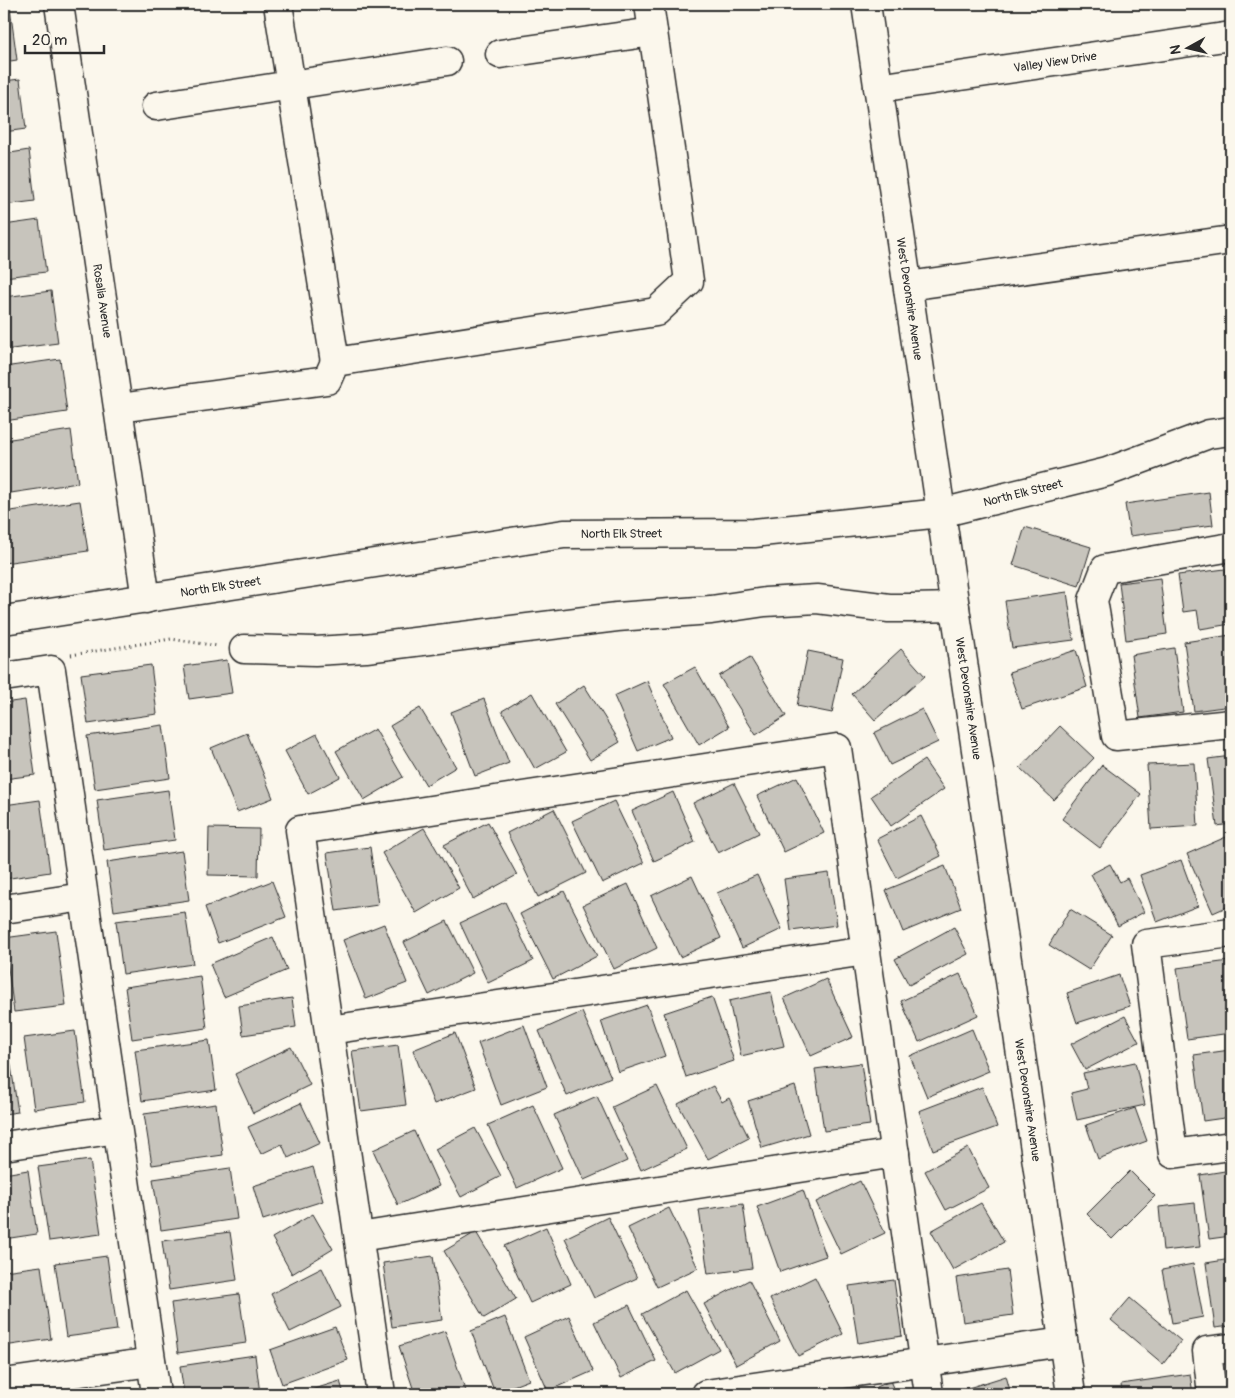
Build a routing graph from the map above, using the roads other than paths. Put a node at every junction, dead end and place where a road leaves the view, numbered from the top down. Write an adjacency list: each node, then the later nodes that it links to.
1 (59, 4): 15 (street, Rosalia Avenue)
2 (278, 4): 9 (street)
3 (648, 4): 5 (street)
4 (866, 4): 10 (street, West Devonshire Avenue)
5 (653, 32): 7 (street); 14 (street)
6 (1231, 36): 10 (street, Valley View Drive)
7 (500, 54)
8 (447, 61): 9 (street)
9 (291, 85): 11 (street); 14 (street)
10 (878, 88): 13 (street, West Devonshire Avenue)
11 (156, 106)
12 (1231, 240): 13 (street)
13 (908, 286): 17 (street, West Devonshire Avenue)
14 (335, 362): 15 (street)
15 (119, 408): 19 (street, Rosalia Avenue)
16 (1231, 431): 17 (street, North Elk Street)
17 (941, 513): 19 (street, North Elk Street); 20 (street, West Devonshire Avenue)
18 (1231, 547): 24 (street)
19 (146, 599): 21 (street, North Elk Street)
20 (955, 606): 22 (street); 35 (street, West Devonshire Avenue)
21 (4, 620)
22 (244, 649)
23 (4, 677): 25 (street)
24 (1231, 724)
25 (83, 897): 26 (street); 30 (street)
26 (4, 909)
27 (1231, 933): 32 (street)
28 (866, 951): 29 (street); 29 (street); 33 (street)
29 (329, 1030): 34 (street)
30 (117, 1129): 31 (street); 37 (street)
31 (4, 1146)
32 (1231, 1146)
33 (895, 1153): 34 (street); 38 (street)
34 (359, 1237): 41 (street)
35 (1063, 1342): 38 (street); 44 (street, West Devonshire Avenue)
36 (1231, 1348): 45 (street)
37 (151, 1362): 39 (street); 40 (street)
38 (925, 1362): 42 (street); 43 (street)
39 (4, 1383)
40 (156, 1394)
41 (381, 1394)
42 (706, 1394)
43 (929, 1394)
44 (1071, 1394)
45 (1212, 1394)

